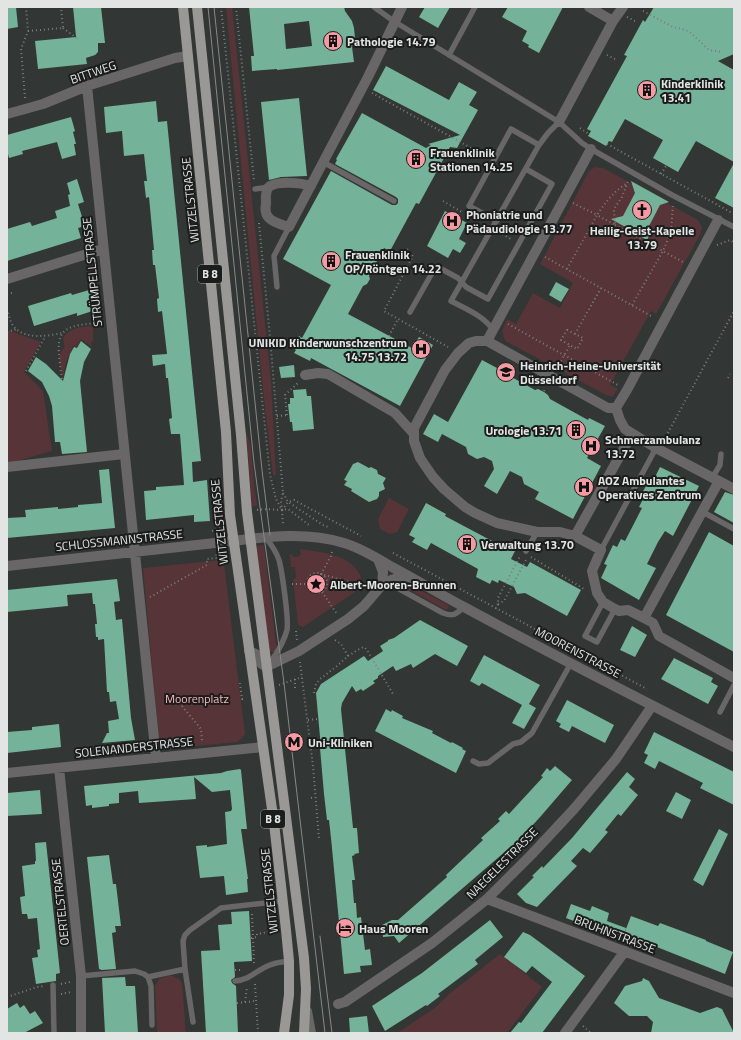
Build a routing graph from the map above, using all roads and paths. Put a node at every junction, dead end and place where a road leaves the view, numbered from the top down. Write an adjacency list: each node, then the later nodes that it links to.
1 (26, 7): 16 (path)
2 (60, 7): 15 (path)
3 (183, 7): 20 (main road, WITZELSTRASSE / B 8)
4 (197, 7): 104 (main road, B 8)
5 (221, 7): 102 (path)
6 (236, 7): 40 (path)
7 (374, 7): 14 (lane)
8 (402, 7): 14 (street)
9 (475, 7): 19 (lane)
10 (589, 7): 13 (street)
11 (622, 7): 13 (street)
12 (643, 12): 18 (path)
13 (613, 21): 25 (street)
14 (395, 22): 19 (lane); 22 (street)
15 (63, 28): 16 (path); 17 (path)
16 (28, 31): 23 (path)
17 (78, 39)
18 (722, 52)
19 (449, 54): 25 (lane)
20 (188, 56): 21 (street, BITTWEG); 116 (main road, WITZELSTRASSE / B 8)
21 (86, 86): 23 (street, BITTWEG); 54 (street, STRÜMPELLSTRASSE)
22 (362, 88): 30 (path); 32 (street)
23 (26, 109): 24 (street, BITTWEG)
24 (7, 114)
25 (559, 122): 29 (lane); 31 (lane)
26 (577, 126): 27 (path)
27 (589, 134)
28 (607, 144): 36 (path)
29 (539, 145): 34 (lane); 48 (lane)
30 (471, 148)
31 (592, 149): 35 (lane); 56 (street)
32 (323, 162): 38 (street); 42 (lane)
33 (666, 166): 36 (path)
34 (526, 169): 48 (lane); 60 (lane)
35 (633, 173): 37 (path); 41 (lane)
36 (661, 174): 44 (path)
37 (627, 183): 45 (path); 49 (path)
38 (311, 186): 39 (street); 50 (street)
39 (269, 187): 40 (lane); 50 (street)
40 (255, 189)
41 (672, 195): 47 (lane); 55 (path)
42 (394, 201)
43 (576, 204): 45 (path)
44 (734, 214)
45 (597, 215): 49 (path); 58 (path)
46 (258, 220): 91 (path)
47 (718, 220): 51 (lane); 72 (street)
48 (497, 221): 60 (lane)
49 (615, 225): 55 (path)
50 (289, 227): 61 (lane)
51 (734, 227)
52 (734, 239): 53 (path)
53 (734, 243)
54 (103, 248): 59 (street); 71 (street, STRÜMPELLSTRASSE)
55 (663, 251): 57 (path); 65 (path)
56 (536, 252): 58 (path); 70 (street)
57 (681, 260)
58 (567, 269): 62 (path)
59 (7, 279)
60 (462, 282): 68 (lane); 74 (lane)
61 (277, 287)
62 (600, 288): 65 (path); 77 (path)
63 (12, 293): 64 (path)
64 (7, 294)
65 (632, 305): 72 (path)
66 (7, 310): 73 (path)
67 (734, 311): 94 (path)
68 (410, 312)
69 (398, 319): 79 (path)
70 (499, 319): 74 (street); 82 (path)
71 (110, 323): 76 (path); 95 (street, STRÜMPELLSTRASSE)
72 (663, 323): 89 (street)
73 (18, 329): 75 (path); 78 (path)
74 (493, 330): 80 (street)
75 (7, 332)
76 (62, 333): 78 (path); 88 (path)
77 (575, 334): 81 (path); 81 (path)
78 (45, 336): 83 (path)
79 (389, 336)
80 (487, 341): 86 (street); 92 (street)
81 (570, 345): 82 (path)
82 (564, 355): 86 (path); 89 (path)
83 (26, 371)
84 (730, 374): 87 (path)
85 (305, 375): 91 (path); 92 (street)
86 (552, 377): 90 (street)
87 (728, 378)
88 (62, 379)
89 (627, 390): 90 (street)
90 (616, 408): 93 (street)
91 (277, 416): 100 (path)
92 (414, 434): 108 (street)
93 (632, 434): 94 (street); 111 (street)
94 (658, 449): 98 (street); 119 (lane)
95 (124, 454): 97 (street); 120 (street, STRÜMPELLSTRASSE)
96 (721, 454): 98 (lane)
97 (7, 466)
98 (715, 480): 99 (street); 103 (street)
99 (734, 489)
100 (283, 493): 101 (path); 102 (path)
101 (288, 502): 102 (path); 105 (path); 110 (path)
102 (282, 510): 104 (path); 109 (path); 114 (path)
103 (702, 511): 106 (lane); 138 (street)
104 (247, 512): 113 (main road, B 8)
105 (330, 528)
106 (734, 529)
107 (346, 532): 110 (path)
108 (536, 532): 111 (street); 122 (lane)
109 (284, 536): 112 (street, MOORENSTRASSE); 114 (street, MOORENSTRASSE)
110 (361, 536): 115 (path)
111 (576, 536): 119 (street)
112 (265, 537): 113 (street, MOORENSTRASSE); 146 (lane)
113 (250, 538): 116 (street, MOORENSTRASSE); 146 (main road, B 8)
114 (321, 538): 117 (street, MOORENSTRASSE)
115 (366, 539)
116 (233, 541): 118 (street, SCHLOSSMANNSTRASSE); 143 (main road, WITZELSTRASSE / B 8)
117 (335, 541): 123 (street, MOORENSTRASSE); 125 (path)
118 (214, 543): 120 (street, SCHLOSSMANNSTRASSE); 132 (path)
119 (601, 550): 131 (street)
120 (135, 552): 124 (street, SCHLOSSMANNSTRASSE); 132 (street)
121 (391, 552): 136 (path)
122 (526, 553): 131 (path); 134 (path); 134 (path)
123 (378, 559): 126 (street, MOORENSTRASSE); 128 (street)
124 (7, 566)
125 (321, 574): 127 (path); 128 (path); 130 (path)
126 (410, 577): 128 (street); 135 (street, MOORENSTRASSE)
127 (307, 584): 129 (path); 130 (path)
128 (380, 588): 135 (lane); 139 (street)
129 (292, 591)
130 (322, 592): 139 (path)
131 (597, 593): 133 (street)
132 (140, 598): 164 (street)
133 (603, 602): 137 (street); 137 (lane)
134 (498, 604): 136 (path)
135 (464, 607): 145 (street, MOORENSTRASSE)
136 (496, 608): 152 (path)
137 (615, 609): 138 (street)
138 (644, 618): 147 (street)
139 (342, 623): 141 (street)
140 (296, 626): 142 (path)
141 (328, 632): 142 (street); 144 (path)
142 (299, 650): 146 (street); 160 (path)
143 (249, 651): 146 (street); 161 (main road, WITZELSTRASSE / B 8)
144 (348, 656): 153 (path); 154 (path)
145 (571, 663): 157 (street, MOORENSTRASSE); 165 (lane)
146 (268, 666): 189 (main road, B 8)
147 (734, 678)
148 (294, 679): 151 (path)
149 (240, 683): 155 (path)
150 (734, 685): 158 (lane)
151 (295, 690)
152 (650, 690)
153 (314, 693)
154 (393, 694)
155 (242, 699)
156 (182, 706): 163 (path)
157 (652, 706): 162 (street, MOORENSTRASSE); 171 (street, NAEGELESTRASSE)
158 (720, 712)
159 (318, 719): 160 (path)
160 (308, 720): 168 (path)
161 (263, 747): 163 (street, SOLENANDERSTRASSE); 172 (main road, WITZELSTRASSE / B 8)
162 (734, 747)
163 (203, 753): 164 (street, SOLENANDERSTRASSE)
164 (156, 758): 166 (street, SOLENANDERSTRASSE)
165 (473, 761)
166 (59, 768): 167 (street, SOLENANDERSTRASSE); 178 (street, OERTELSTRASSE)
167 (7, 773)
168 (315, 797): 169 (path); 170 (path)
169 (311, 798)
170 (319, 839)
171 (487, 899): 175 (street, BRUHNSTRASSE); 190 (street, NAEGELESTRASSE)
172 (283, 901): 173 (main road, WITZELSTRASSE / B 8); 177 (lane)
173 (286, 930): 174 (path); 176 (main road, WITZELSTRASSE / B 8)
174 (251, 938)
175 (625, 951): 184 (street, BRUHNSTRASSE); 198 (street)
176 (289, 961): 180 (lane); 195 (main road, WITZELSTRASSE / B 8)
177 (185, 969): 179 (lane); 191 (lane)
178 (81, 976): 179 (lane); 183 (street, OERTELSTRASSE)
179 (148, 977): 192 (lane)
180 (248, 978): 181 (lane); 187 (path)
181 (235, 981)
182 (53, 985): 185 (lane)
183 (82, 990): 185 (path); 194 (street, OERTELSTRASSE)
184 (734, 993)
185 (54, 996): 193 (lane)
186 (256, 1001): 187 (path)
187 (245, 1002): 188 (path)
188 (237, 1003)
189 (306, 1004): 196 (main road, B 8); 197 (street)
190 (338, 1004)
191 (193, 1022)
192 (152, 1025)
193 (54, 1033)
194 (81, 1033)
195 (284, 1033)
196 (304, 1033)
197 (311, 1033)
198 (565, 1033)

